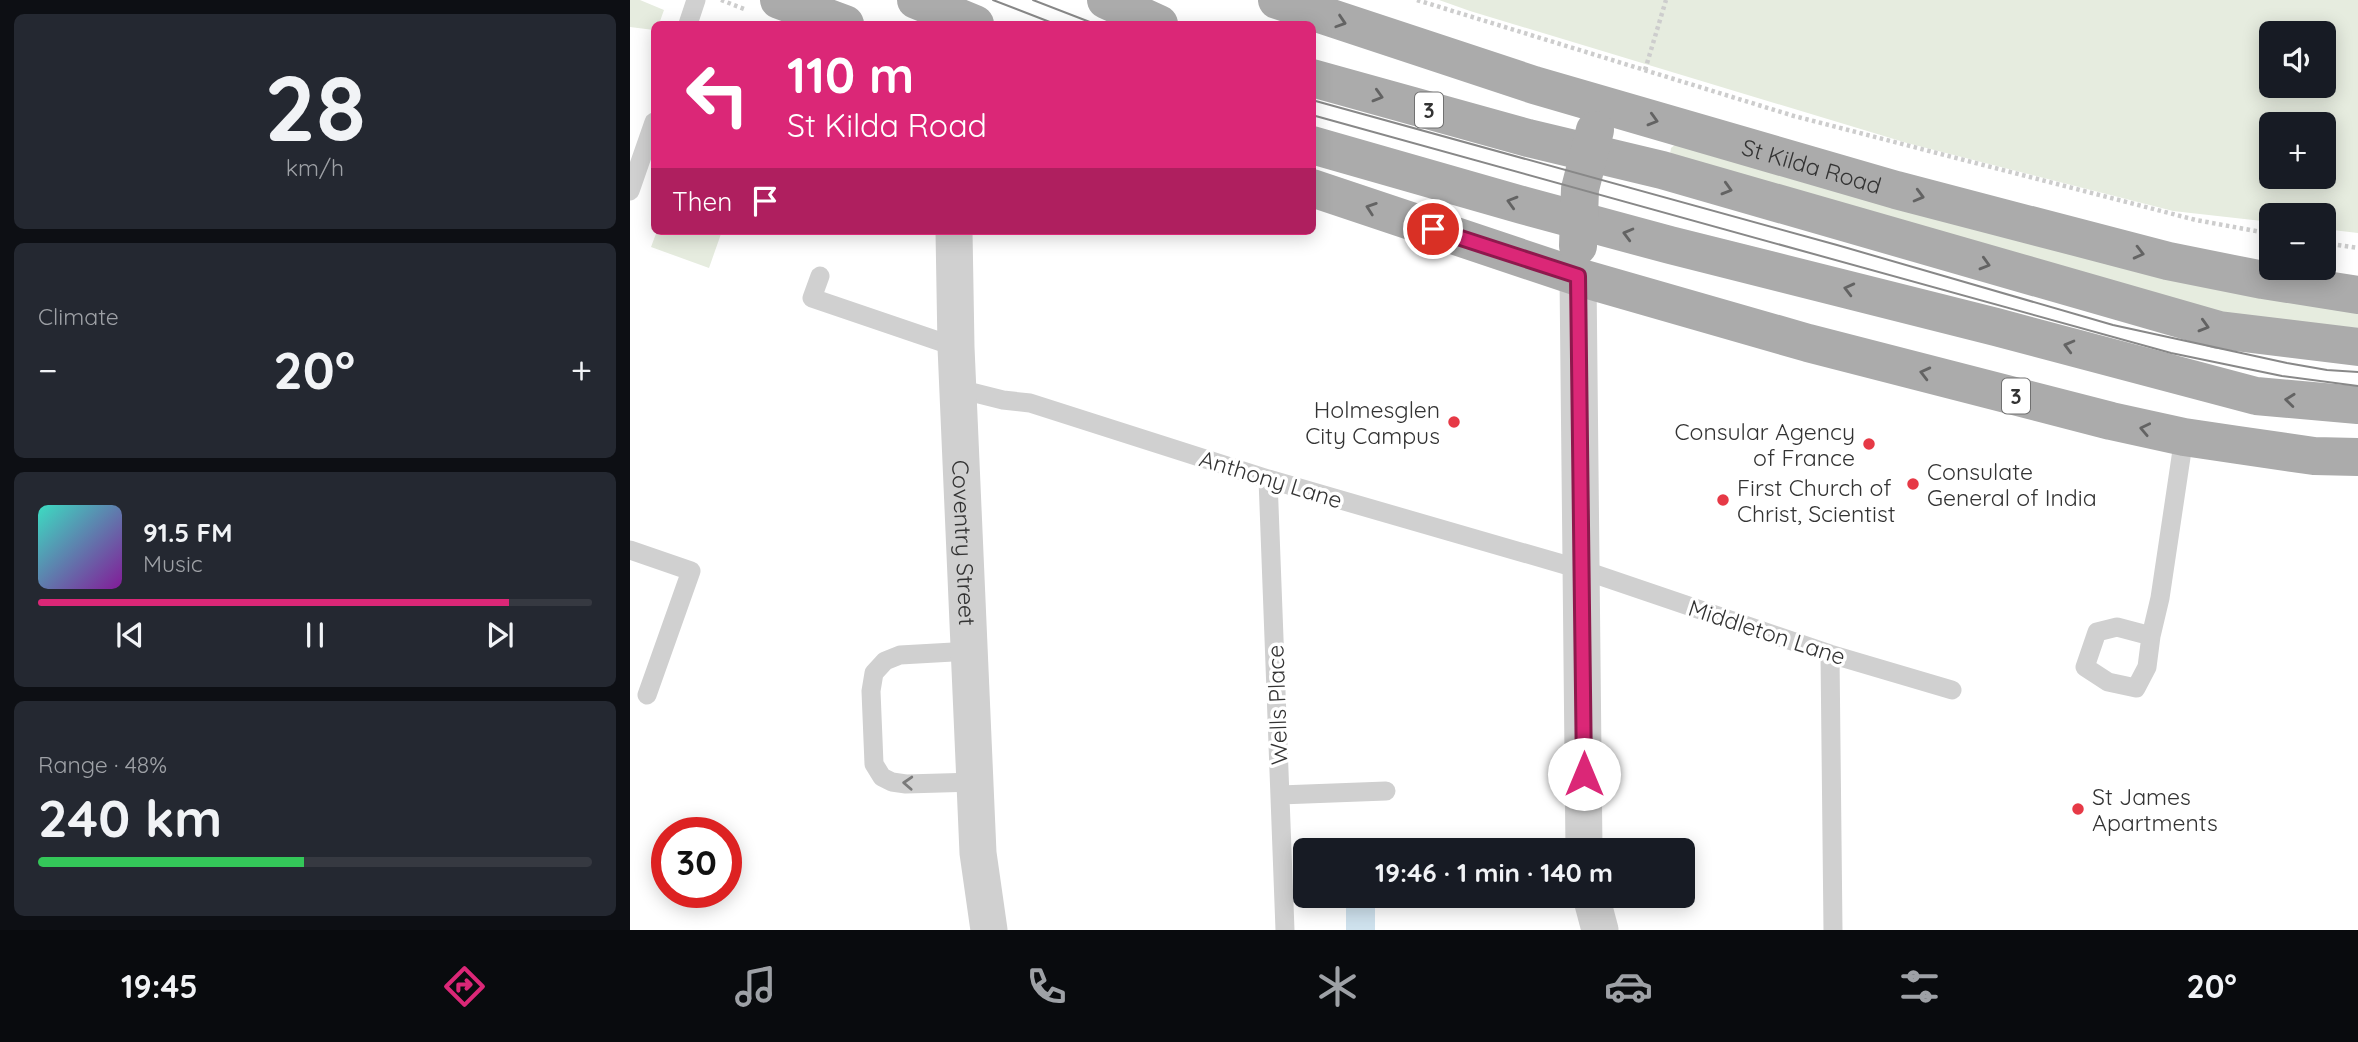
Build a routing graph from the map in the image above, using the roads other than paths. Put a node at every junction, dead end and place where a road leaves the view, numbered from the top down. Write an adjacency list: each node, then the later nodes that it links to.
1 (696, 0): 5 (lane)
2 (779, 0): 6 (main road)
3 (1106, 0): 7 (main road)
4 (1277, 0): 9 (main road, St Kilda Road, one-way to 9)
5 (689, 21)
6 (837, 21)
7 (1152, 21)
8 (1316, 79): 12 (main road, St Kilda Road / 3, one-way to 12)
9 (1603, 106): 12 (main road); 19 (main road, St Kilda Road, one-way to 19)
10 (651, 131): 14 (lane)
11 (1316, 146): 15 (main road, one-way to 11)
12 (1588, 153): 15 (main road); 21 (main road, St Kilda Road / 3, one-way to 21)
13 (1316, 189): 18 (main road, 3, one-way to 13)
14 (630, 191)
15 (1578, 220): 18 (main road); 23 (main road, one-way to 15)
16 (954, 235): 20 (street, Coventry Street)
17 (820, 276): 20 (lane)
18 (1578, 276): 24 (main road, 3, one-way to 18); 28 (street)
19 (2358, 295)
20 (956, 347): 22 (street, Coventry Street)
21 (2358, 347)
22 (958, 389): 26 (lane, Anthony Lane); 30 (street, Coventry Street)
23 (2358, 405)
24 (2184, 437): 25 (main road, 3); 29 (lane)
25 (2358, 457)
26 (1268, 479): 28 (lane, Anthony Lane); 36 (lane, Wells Place)
27 (630, 550): 33 (lane)
28 (1583, 570): 31 (lane, Middleton Lane); 37 (street)
29 (2151, 636)
30 (971, 651): 34 (street, Coventry Street); 34 (lane, one-way to 30)
31 (1830, 654): 32 (lane, Middleton Lane); 46 (lane)
32 (1952, 690)
33 (647, 695)
34 (976, 782): 38 (street, Coventry Street)
35 (1386, 791): 36 (lane)
36 (1280, 795): 43 (lane, Wells Place)
37 (1584, 838)
38 (978, 853): 41 (street, Coventry Street); 42 (street, Coventry Street)
39 (1578, 908): 44 (street)
40 (1594, 908): 45 (street)
41 (972, 930)
42 (989, 930)
43 (1285, 930)
44 (1574, 930)
45 (1600, 930)
46 (1833, 930)

